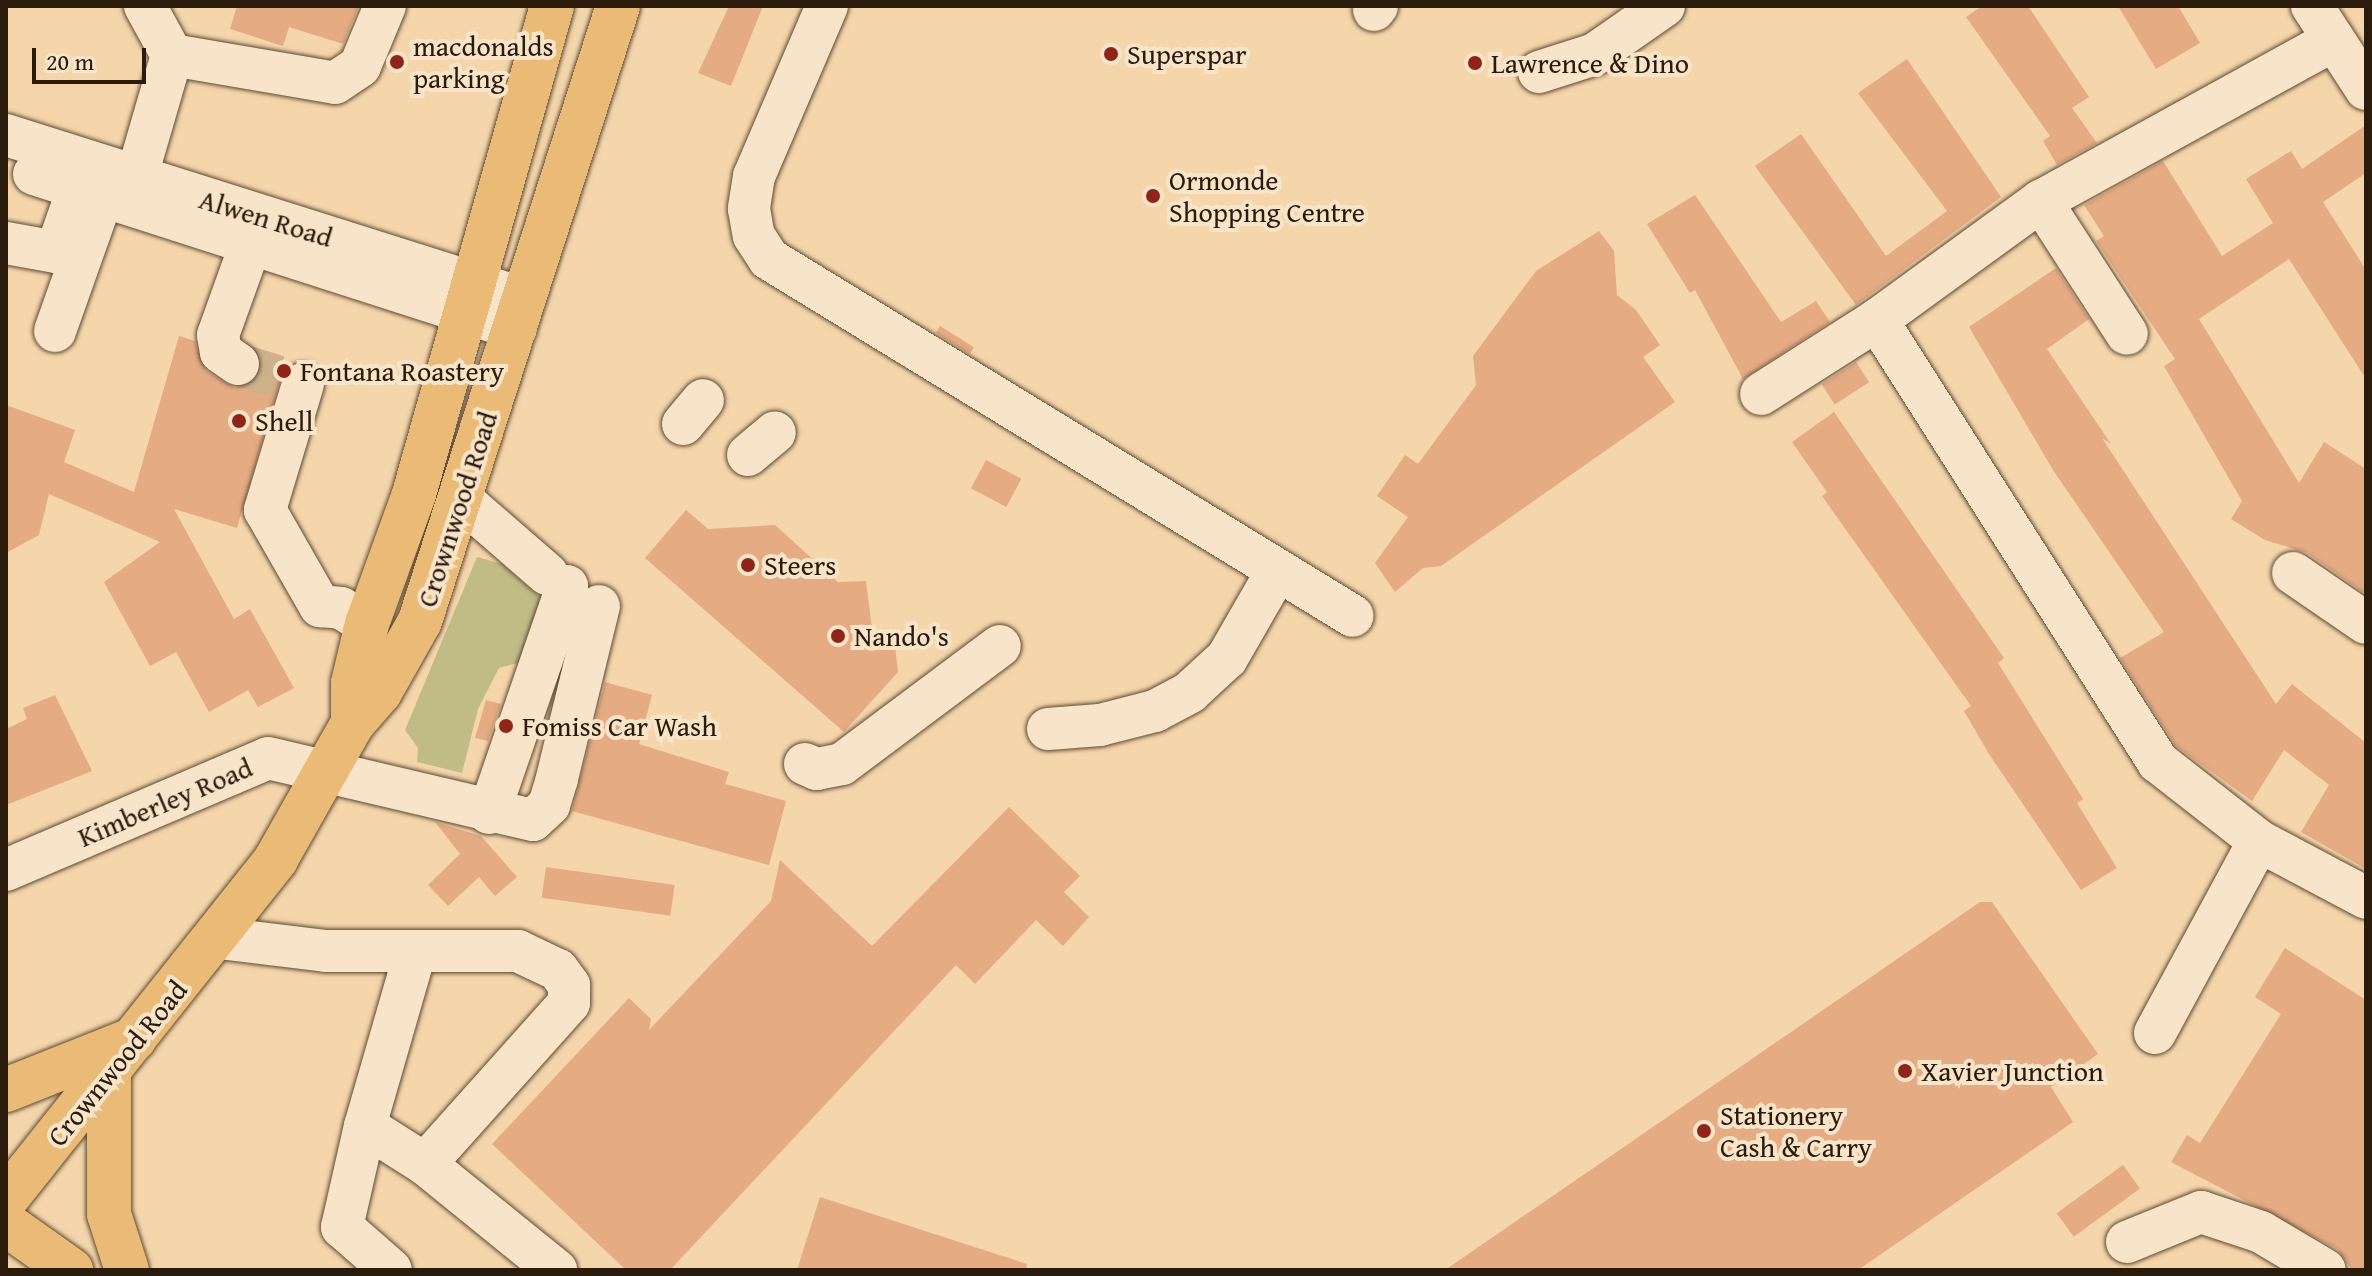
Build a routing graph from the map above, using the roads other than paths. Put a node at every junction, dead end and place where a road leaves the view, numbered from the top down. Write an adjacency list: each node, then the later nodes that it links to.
1 (145, 6): 8 (street)
2 (385, 6): 8 (street)
3 (552, 6): 17 (main road, Crownwood Road)
4 (618, 6): 18 (main road, Crownwood Road)
5 (827, 6): 26 (street)
6 (1664, 6): 9 (street)
7 (2323, 23): 10 (street); 14 (street)
8 (172, 55): 13 (street)
9 (1539, 72)
10 (2366, 89)
11 (6, 135): 13 (street, Alwen Road)
12 (6, 164): 13 (street, Alwen Road)
13 (111, 193): 15 (street); 16 (street, Alwen Road); 17 (street, Alwen Road); 20 (street)
14 (2041, 201): 19 (street); 21 (street)
15 (6, 243)
16 (250, 246): 17 (street, Alwen Road); 22 (street)
17 (470, 297): 18 (street, Alwen Road); 30 (main road, Crownwood Road)
18 (521, 314): 25 (main road, Crownwood Road)
19 (1877, 320): 24 (street); 36 (street)
20 (55, 331)
21 (2127, 334)
22 (238, 364)
23 (303, 384): 30 (street)
24 (1761, 394)
25 (462, 500): 32 (main road, Crownwood Road); 35 (street, Kimberley Road)
26 (1277, 571): 28 (street); 33 (street)
27 (2293, 573): 29 (street)
28 (1353, 616)
29 (2366, 623)
30 (367, 624): 32 (main road, Crownwood Road)
31 (1000, 646): 34 (street)
32 (353, 723): 35 (main road, Crownwood Road)
33 (1048, 729)
34 (805, 764)
35 (329, 769): 37 (street, Kimberley Road); 39 (main road, Crownwood Road)
36 (2259, 841): 38 (street); 41 (street)
37 (6, 870)
38 (2366, 898)
39 (219, 938): 40 (street); 42 (main road, Crownwood Road)
40 (415, 953): 44 (street); 45 (street)
41 (2155, 1033)
42 (121, 1056): 43 (main road); 46 (main road, Crownwood Road); 50 (main road)
43 (6, 1090)
44 (365, 1126): 45 (street); 51 (street)
45 (425, 1164): 52 (street)
46 (6, 1199)
47 (6, 1224): 49 (main road)
48 (2127, 1242): 53 (street)
49 (71, 1270)
50 (127, 1270)
51 (391, 1270)
52 (556, 1270)
53 (2325, 1270)

